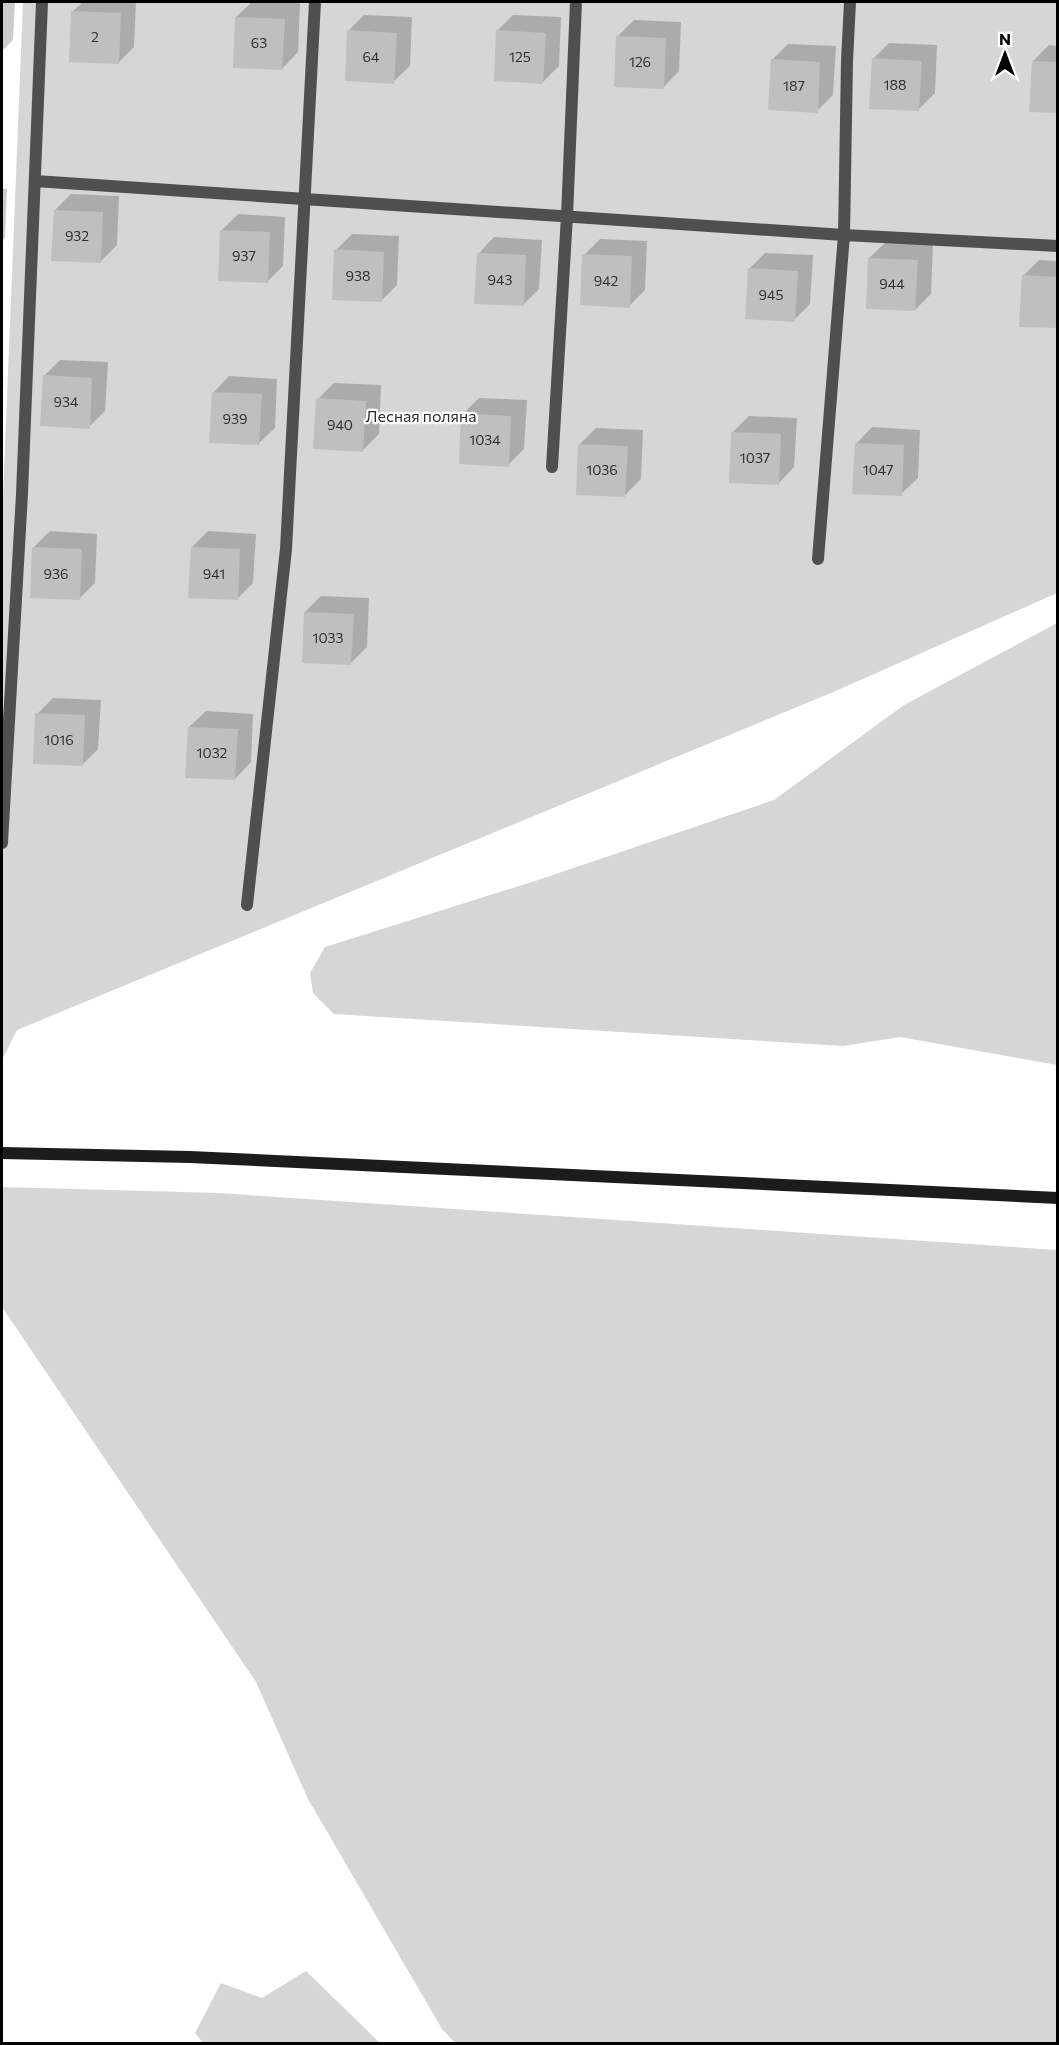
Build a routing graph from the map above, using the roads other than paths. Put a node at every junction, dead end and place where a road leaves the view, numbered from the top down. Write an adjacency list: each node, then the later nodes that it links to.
1 (42, 2): 5 (street)
2 (315, 2): 6 (street)
3 (576, 2): 7 (street)
4 (850, 2): 8 (street)
5 (35, 180): 6 (street); 12 (street)
6 (305, 199): 7 (street); 13 (street)
7 (567, 216): 8 (street); 10 (street)
8 (844, 235): 9 (street); 11 (street)
9 (1058, 246)
10 (552, 467)
11 (818, 559)
12 (2, 843)
13 (247, 905)
14 (2, 1153): 15 (street)
15 (1058, 1198)

